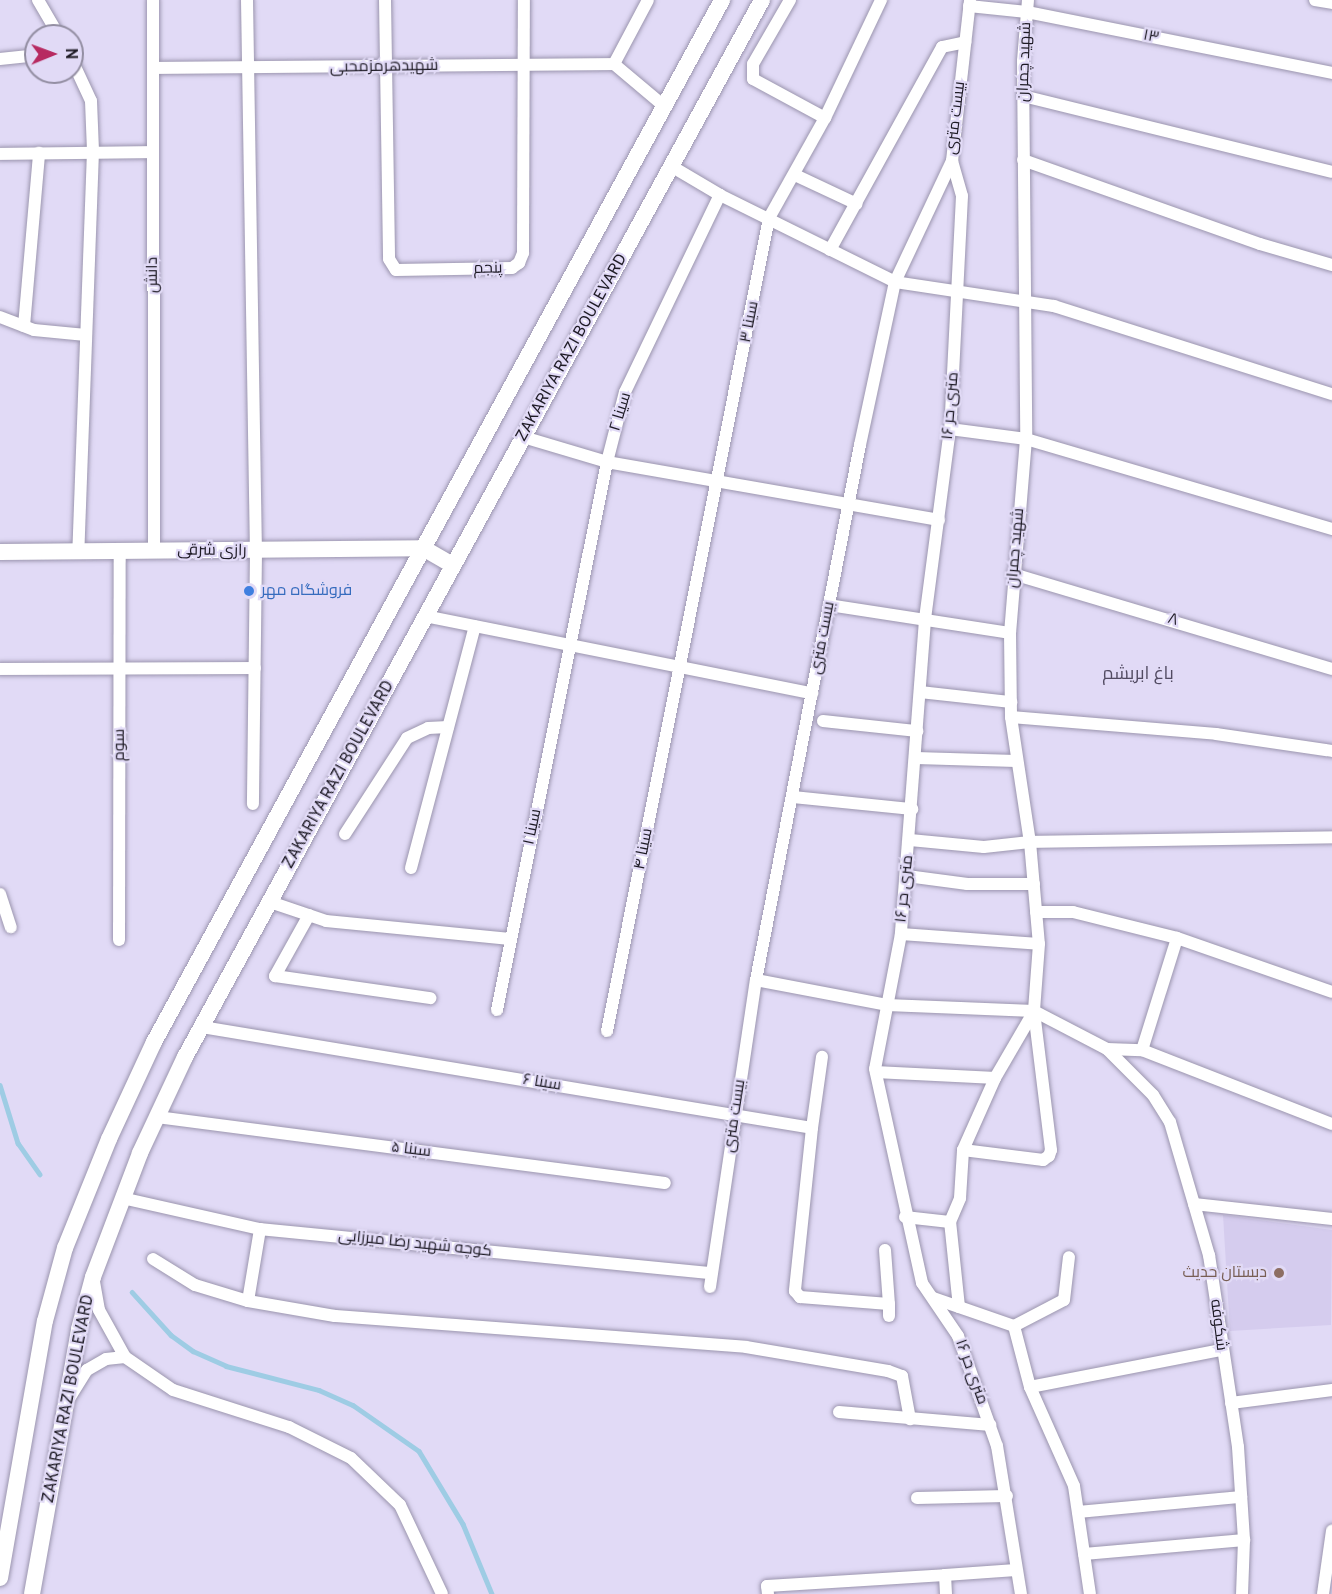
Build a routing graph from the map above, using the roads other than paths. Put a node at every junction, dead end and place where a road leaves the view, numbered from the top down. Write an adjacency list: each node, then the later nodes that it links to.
1 (38, 0): 15 (street)
2 (153, 0): 24 (street, دانش)
3 (247, 0): 25 (street)
4 (385, 0): 23 (street)
5 (524, 0): 21 (street, پنجم)
6 (648, 0): 22 (street)
7 (722, 0): 29 (main road, ZAKARIYA RAZI BOULEVARD)
8 (762, 0): 16 (main road, ZAKARIYA RAZI BOULEVARD)
9 (790, 0): 18 (street)
10 (881, 0): 30 (street, سینا ۳)
11 (1315, 0): 13 (street)
12 (970, 3): 14 (street, ۱۳); 17 (street, بیست متری)
13 (1332, 3)
14 (1027, 6): 26 (street, ۱۳); 28 (street, شهید چمران)
15 (52, 24)
16 (745, 31): 18 (street); 37 (main road, ZAKARIYA RAZI BOULEVARD)
17 (965, 42): 36 (street, بیست متری); 41 (street)
18 (765, 44): 30 (street)
19 (24, 56): 20 (street)
20 (0, 59)
21 (525, 64): 22 (street, شهیدهرمزمحبی); 23 (street, شهیدهرمزمحبی); 23 (street, پنجم)
22 (614, 64): 29 (street)
23 (385, 68): 25 (street, شهیدهرمزمحبی)
24 (154, 69): 25 (street, شهیدهرمزمحبی); 32 (street, دانش)
25 (248, 69): 65 (street)
26 (1332, 73)
27 (83, 84): 31 (street)
28 (1023, 96): 35 (street, شهید چمران); 38 (street)
29 (664, 106): 60 (main road, ZAKARIYA RAZI BOULEVARD)
30 (825, 118): 39 (street, سینا ۳)
31 (93, 151): 32 (street); 33 (street); 50 (street)
32 (153, 152): 63 (street, دانش)
33 (39, 153): 34 (street); 49 (street)
34 (0, 154)
35 (1023, 160): 44 (street); 47 (street, شهید چمران)
36 (952, 161): 45 (street, بیست متری); 46 (street, ۱۶ متری حر)
37 (671, 166): 40 (street); 53 (main road, ZAKARIYA RAZI BOULEVARD)
38 (1332, 172)
39 (795, 175): 41 (street); 42 (street, سینا ۳)
40 (720, 195): 42 (street); 55 (street, سینا ۲)
41 (857, 204): 43 (street)
42 (769, 218): 43 (street); 56 (street, سینا ۳)
43 (830, 250): 45 (street)
44 (1332, 265)
45 (895, 282): 46 (street); 57 (street, بیست متری)
46 (960, 291): 47 (street); 52 (street, ۱۶ متری حر)
47 (1027, 302): 51 (street); 54 (street, شهید چمران)
48 (0, 318): 49 (street)
49 (24, 326): 50 (street)
50 (86, 335): 61 (street)
51 (1332, 394)
52 (950, 429): 54 (street); 58 (street, ۱۶ متری حر)
53 (523, 437): 55 (street); 66 (main road, ZAKARIYA RAZI BOULEVARD)
54 (1026, 439): 59 (street); 67 (street, شهید چمران)
55 (607, 462): 56 (street); 73 (street, سینا ۲)
56 (720, 483): 57 (street); 75 (street, سینا ۳)
57 (848, 506): 58 (street); 68 (street, بیست متری)
58 (939, 520): 70 (street, ۱۶ متری حر)
59 (1332, 529)
60 (423, 549): 65 (main road, رازی شرقی); 66 (main road); 153 (main road, ZAKARIYA RAZI BOULEVARD)
61 (78, 551): 62 (main road, رازی شرقی); 64 (main road, رازی شرقی)
62 (120, 551): 63 (main road, رازی شرقی); 74 (street, سوم)
63 (154, 551): 65 (main road, رازی شرقی)
64 (0, 552)
65 (256, 552): 76 (street)
66 (452, 565): 69 (main road, ZAKARIYA RAZI BOULEVARD)
67 (1013, 574): 72 (street, شهید چمران); 78 (street, ۸)
68 (829, 605): 70 (street); 80 (street, بیست متری)
69 (426, 616): 71 (street); 100 (main road, ZAKARIYA RAZI BOULEVARD)
70 (925, 620): 72 (street); 79 (street, ۱۶ متری حر)
71 (475, 626): 73 (street); 84 (street)
72 (1010, 633): 81 (street, شهید چمران)
73 (571, 645): 75 (street); 106 (street, ۱ سینا)
74 (120, 666): 76 (street); 77 (street); 107 (street, سوم)
75 (681, 666): 80 (street); 116 (street, سینا ۴)
76 (255, 668): 90 (street)
77 (0, 669)
78 (1332, 669)
79 (920, 692): 81 (street); 85 (street, ۱۶ متری حر)
80 (812, 693): 89 (street, بیست متری)
81 (1011, 702): 82 (street, شهید چمران)
82 (1011, 717): 86 (street); 88 (street, شهید چمران)
83 (823, 721): 85 (street)
84 (448, 727): 92 (street); 96 (street)
85 (917, 730): 87 (street, ۱۶ متری حر)
86 (1332, 751)
87 (916, 758): 88 (street); 91 (street, ۱۶ متری حر)
88 (1016, 761): 95 (street, شهید چمران)
89 (793, 797): 91 (street); 109 (street, بیست متری)
90 (253, 804)
91 (912, 810): 94 (street, ۱۶ متری حر)
92 (345, 834)
93 (1332, 837): 95 (street)
94 (910, 840): 95 (street); 97 (street, ۱۶ متری حر)
95 (1030, 842): 98 (street, شهید چمران)
96 (411, 868)
97 (907, 876): 98 (street); 104 (street, ۱۶ متری حر)
98 (1034, 884): 101 (street, شهید چمران)
99 (0, 894): 103 (street)
100 (270, 902): 102 (street); 115 (main road, ZAKARIYA RAZI BOULEVARD)
101 (1036, 912): 105 (street); 108 (street, شهید چمران)
102 (309, 915): 106 (street); 111 (street)
103 (11, 927)
104 (901, 934): 108 (street); 112 (street, ۱۶ متری حر)
105 (1177, 938): 110 (street); 118 (street)
106 (510, 939): 113 (street, ۱ سینا)
107 (119, 940)
108 (1039, 944): 114 (street, شهید چمران)
109 (756, 980): 112 (street); 122 (street, بیست متری)
110 (1332, 992)
111 (430, 998)
112 (887, 1005): 114 (street); 120 (street, ۱۶ متری حر)
113 (497, 1010)
114 (1034, 1011): 117 (street); 121 (street); 126 (street)
115 (202, 1027): 122 (street, سینا ۶); 123 (main road, ZAKARIYA RAZI BOULEVARD)
116 (608, 1031)
117 (1107, 1049): 118 (street); 129 (street, شکوفه)
118 (1142, 1050): 124 (street)
119 (822, 1057): 125 (street)
120 (876, 1072): 121 (street); 130 (street, ۱۶ متری حر)
121 (995, 1078): 126 (street)
122 (736, 1114): 125 (street, سینا ۶); 137 (street, بیست متری)
123 (157, 1117): 127 (street, سینا ۵); 128 (main road, ZAKARIYA RAZI BOULEVARD)
124 (1332, 1125)
125 (812, 1128): 134 (street)
126 (963, 1150): 132 (street)
127 (665, 1183)
128 (122, 1198): 133 (street, کوچه شهید رضا میرزایی); 138 (main road, ZAKARIYA RAZI BOULEVARD)
129 (1194, 1204): 131 (street); 144 (street, شکوفه)
130 (905, 1216): 132 (street); 140 (street, ۱۶ متری حر)
131 (1332, 1219)
132 (950, 1222): 142 (street)
133 (260, 1229): 137 (street, کوچه شهید رضا میرزایی); 141 (street)
134 (885, 1250)
135 (1069, 1257): 143 (street)
136 (153, 1259): 141 (street)
137 (711, 1273): 139 (street, بیست متری)
138 (93, 1277): 145 (street); 148 (main road, ZAKARIYA RAZI BOULEVARD)
139 (710, 1287)
140 (933, 1298): 142 (street); 152 (street, ۱۶ متری حر)
141 (248, 1301): 151 (street)
142 (959, 1307): 143 (street)
143 (1014, 1326): 146 (street)
144 (1221, 1350): 146 (street); 149 (street, شکوفه)
145 (125, 1357): 148 (street); 165 (street)
146 (1030, 1387): 157 (street)
147 (1332, 1390): 149 (street)
148 (66, 1403): 164 (main road, ZAKARIYA RAZI BOULEVARD)
149 (1231, 1403): 155 (street, شکوفه)
150 (839, 1412): 151 (street)
151 (910, 1419): 152 (street)
152 (990, 1425): 154 (street, ۱۶ متری حر)
153 (7, 1494): 163 (main road, ZAKARIYA RAZI BOULEVARD)
154 (1007, 1496): 156 (street); 161 (street, ۱۶ متری حر)
155 (1241, 1497): 157 (street); 159 (street, شکوفه)
156 (917, 1498)
157 (1078, 1512): 160 (street)
158 (1332, 1531): 171 (street)
159 (1244, 1540): 160 (street); 170 (street, شکوفه)
160 (1084, 1554): 169 (street)
161 (1016, 1570): 162 (street); 168 (street, ۱۶ متری حر)
162 (945, 1575): 166 (street); 167 (street)
163 (0, 1578)
164 (32, 1594)
165 (442, 1594)
166 (768, 1594)
167 (946, 1594)
168 (1022, 1594)
169 (1090, 1594)
170 (1242, 1594)
171 (1323, 1594)

